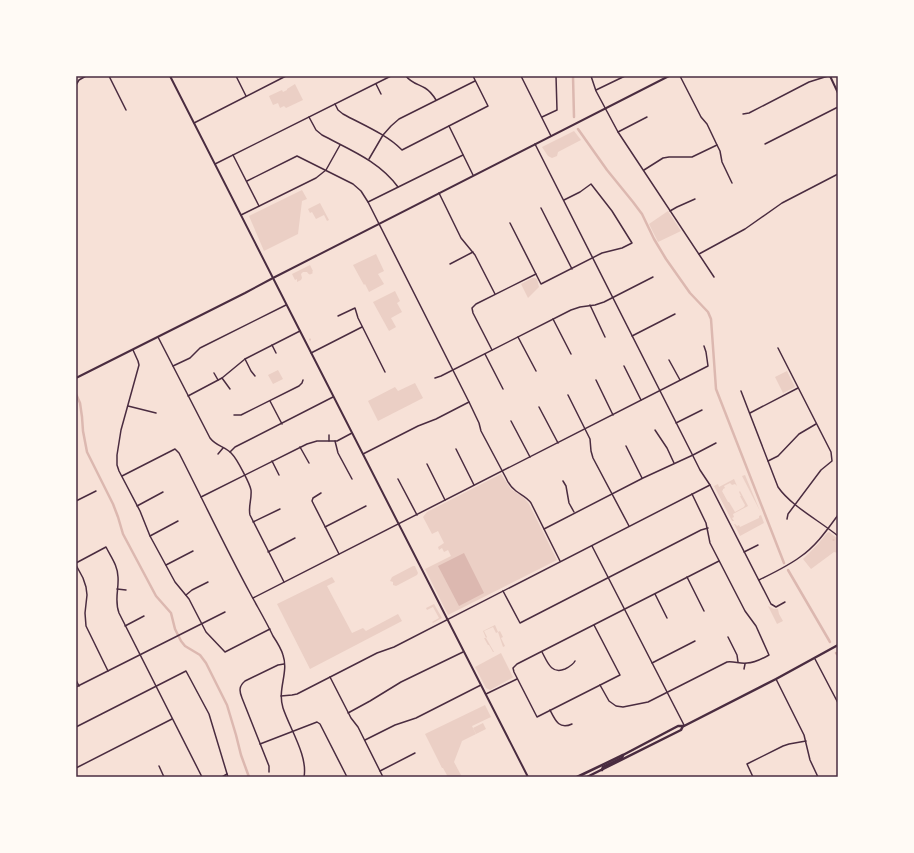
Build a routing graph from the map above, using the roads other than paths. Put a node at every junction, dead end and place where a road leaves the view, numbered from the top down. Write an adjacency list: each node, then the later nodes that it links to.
1 (86, 76): 18 (street)
2 (109, 76): 27 (street)
3 (170, 76): 32 (main road)
4 (236, 76): 22 (street)
5 (286, 76): 22 (street)
6 (391, 76): 17 (street)
7 (406, 76): 23 (street)
8 (474, 76): 16 (street)
9 (521, 76): 30 (street)
10 (556, 76): 30 (street)
11 (591, 76): 19 (street)
12 (625, 76): 19 (street)
13 (669, 76): 26 (main road)
14 (680, 76): 40 (street)
15 (829, 76): 20 (main road); 28 (street)
16 (476, 80): 23 (street); 33 (street)
17 (376, 84): 21 (street); 24 (street)
18 (76, 85)
19 (596, 90): 26 (street)
20 (838, 93)
21 (381, 94)
22 (246, 96): 32 (street)
23 (436, 100): 35 (street)
24 (335, 104): 29 (street); 35 (street)
25 (838, 107): 38 (street)
26 (606, 108): 34 (street); 36 (main road)
27 (126, 110)
28 (743, 114)
29 (309, 117): 39 (street); 41 (street)
30 (542, 117): 36 (street)
31 (647, 117): 34 (street)
32 (194, 123): 44 (main road)
33 (449, 126): 35 (street); 42 (street)
34 (618, 132): 46 (street)
35 (383, 135): 43 (street)
36 (551, 136): 37 (main road)
37 (535, 144): 48 (main road); 54 (street)
38 (765, 144)
39 (340, 145): 43 (street); 45 (street)
40 (717, 145): 46 (street); 50 (street)
41 (233, 155): 44 (street); 49 (street)
42 (463, 155): 48 (street); 51 (street)
43 (369, 159): 51 (street)
44 (215, 164): 59 (main road)
45 (326, 170): 49 (street); 55 (street); 56 (street)
46 (644, 170): 58 (street)
47 (838, 174): 63 (street)
48 (473, 175): 52 (main road)
49 (247, 181): 56 (street)
50 (732, 183)
51 (398, 187): 55 (street)
52 (439, 193): 60 (main road); 62 (street)
53 (695, 199): 58 (street)
54 (563, 201): 64 (street); 64 (street)
55 (368, 202): 60 (street)
56 (259, 206): 59 (street)
57 (541, 208): 66 (street)
58 (670, 211): 63 (street)
59 (241, 215): 70 (main road)
60 (378, 224): 70 (main road); 97 (street)
61 (510, 224): 67 (street)
62 (473, 252): 65 (street); 71 (street)
63 (699, 254): 69 (street)
64 (592, 258): 66 (street); 72 (street)
65 (450, 264)
66 (572, 269): 67 (street)
67 (536, 274): 71 (street)
68 (653, 277): 72 (street)
69 (714, 277)
70 (273, 278): 73 (main road); 82 (main road)
71 (495, 294): 88 (street)
72 (612, 298): 74 (street); 81 (street)
73 (286, 305): 79 (main road); 95 (street)
74 (590, 305): 77 (street); 80 (street)
75 (675, 314): 81 (street)
76 (338, 316): 78 (street)
77 (553, 319): 83 (street); 92 (street)
78 (362, 327): 90 (street); 99 (street)
79 (300, 331): 84 (street); 90 (main road)
80 (605, 336)
81 (632, 336): 112 (street)
82 (158, 337): 87 (main road); 95 (street)
83 (518, 337): 88 (street); 98 (street)
84 (272, 345): 89 (street); 93 (street)
85 (704, 346): 108 (street)
86 (778, 348): 109 (street)
87 (132, 350): 102 (main road); 120 (street)
88 (492, 350): 91 (street)
89 (276, 353)
90 (311, 353): 116 (main road)
91 (485, 354): 97 (street); 111 (street)
92 (571, 354)
93 (245, 359): 101 (street); 103 (street)
94 (669, 360): 108 (street)
95 (173, 366): 115 (street)
96 (624, 366): 118 (street)
97 (452, 370): 104 (street); 119 (street)
98 (536, 371)
99 (386, 372)
100 (214, 373): 105 (street)
101 (256, 376)
102 (76, 378)
103 (222, 378): 105 (street); 110 (street)
104 (435, 378)
105 (218, 380): 115 (street)
106 (303, 380): 117 (street)
107 (596, 380): 126 (street)
108 (680, 380): 112 (street)
109 (798, 388): 124 (street); 130 (street)
110 (230, 389)
111 (503, 389)
112 (660, 390): 118 (street); 128 (street)
113 (741, 391): 124 (street)
114 (568, 394): 131 (street)
115 (188, 396): 141 (street)
116 (333, 397): 129 (street); 133 (main road)
117 (270, 400): 125 (street); 129 (street)
118 (641, 400): 126 (street)
119 (469, 402): 145 (street); 153 (street)
120 (128, 406): 123 (street); 156 (street)
121 (539, 407): 137 (street)
122 (702, 410): 128 (street)
123 (156, 413)
124 (750, 413): 149 (street)
125 (234, 415)
126 (614, 415): 131 (street)
127 (511, 421): 147 (street)
128 (676, 423): 146 (street)
129 (282, 424): 143 (street)
130 (816, 424): 149 (street); 171 (street)
131 (586, 429): 137 (street); 166 (street)
132 (655, 430): 151 (street)
133 (352, 433): 136 (street); 145 (main road)
134 (329, 435): 135 (street)
135 (329, 441): 136 (street); 140 (street)
136 (335, 441): 158 (street)
137 (558, 443): 147 (street)
138 (716, 443): 146 (street)
139 (626, 446): 157 (street)
140 (300, 447): 148 (street); 150 (street)
141 (223, 448): 143 (street); 144 (street)
142 (456, 449): 161 (street)
143 (230, 452): 154 (street)
144 (218, 454)
145 (363, 454): 181 (main road)
146 (693, 455): 151 (street); 162 (street)
147 (530, 457): 153 (street)
148 (272, 461): 154 (street); 155 (street)
149 (768, 461): 171 (street)
150 (309, 463)
151 (674, 463): 157 (street)
152 (427, 464): 169 (street)
153 (502, 471): 161 (street); 186 (street)
154 (244, 475): 168 (street); 180 (street)
155 (280, 475)
156 (122, 476): 168 (street); 172 (street)
157 (643, 478): 166 (street)
158 (352, 479)
159 (398, 479): 176 (street)
160 (563, 480): 175 (street)
161 (474, 485): 169 (street)
162 (710, 485): 167 (street); 194 (street)
163 (96, 491): 170 (street)
164 (164, 492): 172 (street)
165 (322, 493): 183 (street)
166 (612, 494): 175 (street); 182 (street)
167 (692, 494): 182 (street); 184 (street)
168 (201, 497): 210 (street)
169 (446, 500): 176 (street)
170 (76, 501)
171 (795, 504): 178 (street); 185 (street)
172 (137, 506): 187 (street)
173 (366, 506): 183 (street)
174 (280, 509): 180 (street)
175 (574, 513): 186 (street)
176 (416, 515): 181 (street)
177 (838, 515): 185 (street)
178 (787, 519)
179 (178, 522): 187 (street)
180 (253, 522): 193 (street)
181 (398, 524): 195 (street); 217 (main road)
182 (629, 526): 191 (street)
183 (325, 527): 195 (street)
184 (708, 528): 197 (street); 201 (street)
185 (828, 528): 188 (street); 202 (street)
186 (544, 529): 196 (street)
187 (150, 536): 199 (street)
188 (838, 536)
189 (295, 538): 193 (street)
190 (758, 545): 194 (street)
191 (592, 546): 196 (street); 201 (street)
192 (193, 551): 199 (street)
193 (268, 552): 204 (street)
194 (744, 552): 202 (street)
195 (339, 554): 204 (street)
196 (560, 561): 207 (street)
197 (719, 561): 200 (street); 233 (street)
198 (76, 564): 205 (street); 235 (street)
199 (166, 565): 209 (street)
200 (687, 577): 208 (street); 213 (street)
201 (608, 578): 207 (street); 212 (street)
202 (758, 580): 211 (street)
203 (208, 582): 209 (street)
204 (284, 582): 210 (street)
205 (117, 589): 206 (street); 220 (street)
206 (126, 590)
207 (503, 591): 217 (street)
208 (654, 594): 212 (street); 216 (street)
209 (186, 595): 218 (street)
210 (253, 598): 221 (street)
211 (785, 602)
212 (624, 609): 219 (street); 231 (street)
213 (704, 611)
214 (224, 612): 218 (street)
215 (144, 616): 220 (street)
216 (667, 618)
217 (447, 619): 225 (main road); 236 (street)
218 (201, 623): 221 (street); 227 (street)
219 (594, 625): 226 (street); 241 (street)
220 (125, 626): 227 (street)
221 (270, 629): 232 (street)
222 (728, 637): 230 (street)
223 (695, 641): 231 (street)
224 (838, 645): 228 (main road)
225 (464, 652): 240 (main road); 250 (street)
226 (542, 652): 229 (street); 237 (street)
227 (140, 655): 235 (street); 243 (street)
228 (814, 658): 238 (main road); 248 (street)
229 (575, 661)
230 (738, 662): 233 (street); 245 (street)
231 (652, 663): 245 (street)
232 (284, 664): 247 (street); 258 (street)
233 (745, 664): 234 (street)
234 (744, 669)
235 (108, 671): 242 (street)
236 (330, 677): 247 (street); 250 (street)
237 (517, 679): 246 (street); 249 (street)
238 (776, 679): 253 (main road); 257 (street)
239 (76, 680): 242 (street)
240 (481, 685): 246 (main road); 256 (street)
241 (600, 685): 245 (street); 249 (street)
242 (79, 686): 244 (street)
243 (156, 686): 251 (street); 254 (street); 266 (street)
244 (76, 687)
245 (667, 692): 253 (street)
246 (486, 694): 273 (main road)
247 (281, 696): 255 (street)
248 (838, 703)
249 (550, 710): 252 (street)
250 (348, 713): 256 (street)
251 (172, 719): 262 (street); 268 (street)
252 (572, 724)
253 (684, 726): 260 (main road); 263 (main road)
254 (76, 727)
255 (292, 732): 258 (street); 270 (street); 271 (street)
256 (365, 740): 264 (street)
257 (806, 741): 276 (street); 277 (street)
258 (260, 744): 265 (street)
259 (415, 753): 264 (street)
260 (623, 755): 263 (main road); 274 (main road)
261 (159, 766): 267 (street)
262 (76, 768)
263 (602, 770): 275 (main road)
264 (380, 771): 272 (street)
265 (269, 772)
266 (227, 776): 269 (street)
267 (164, 777)
268 (202, 777)
269 (222, 777)
270 (304, 777)
271 (347, 777)
272 (383, 777)
273 (528, 777)
274 (576, 777)
275 (587, 777)
276 (753, 777)
277 (818, 777)

